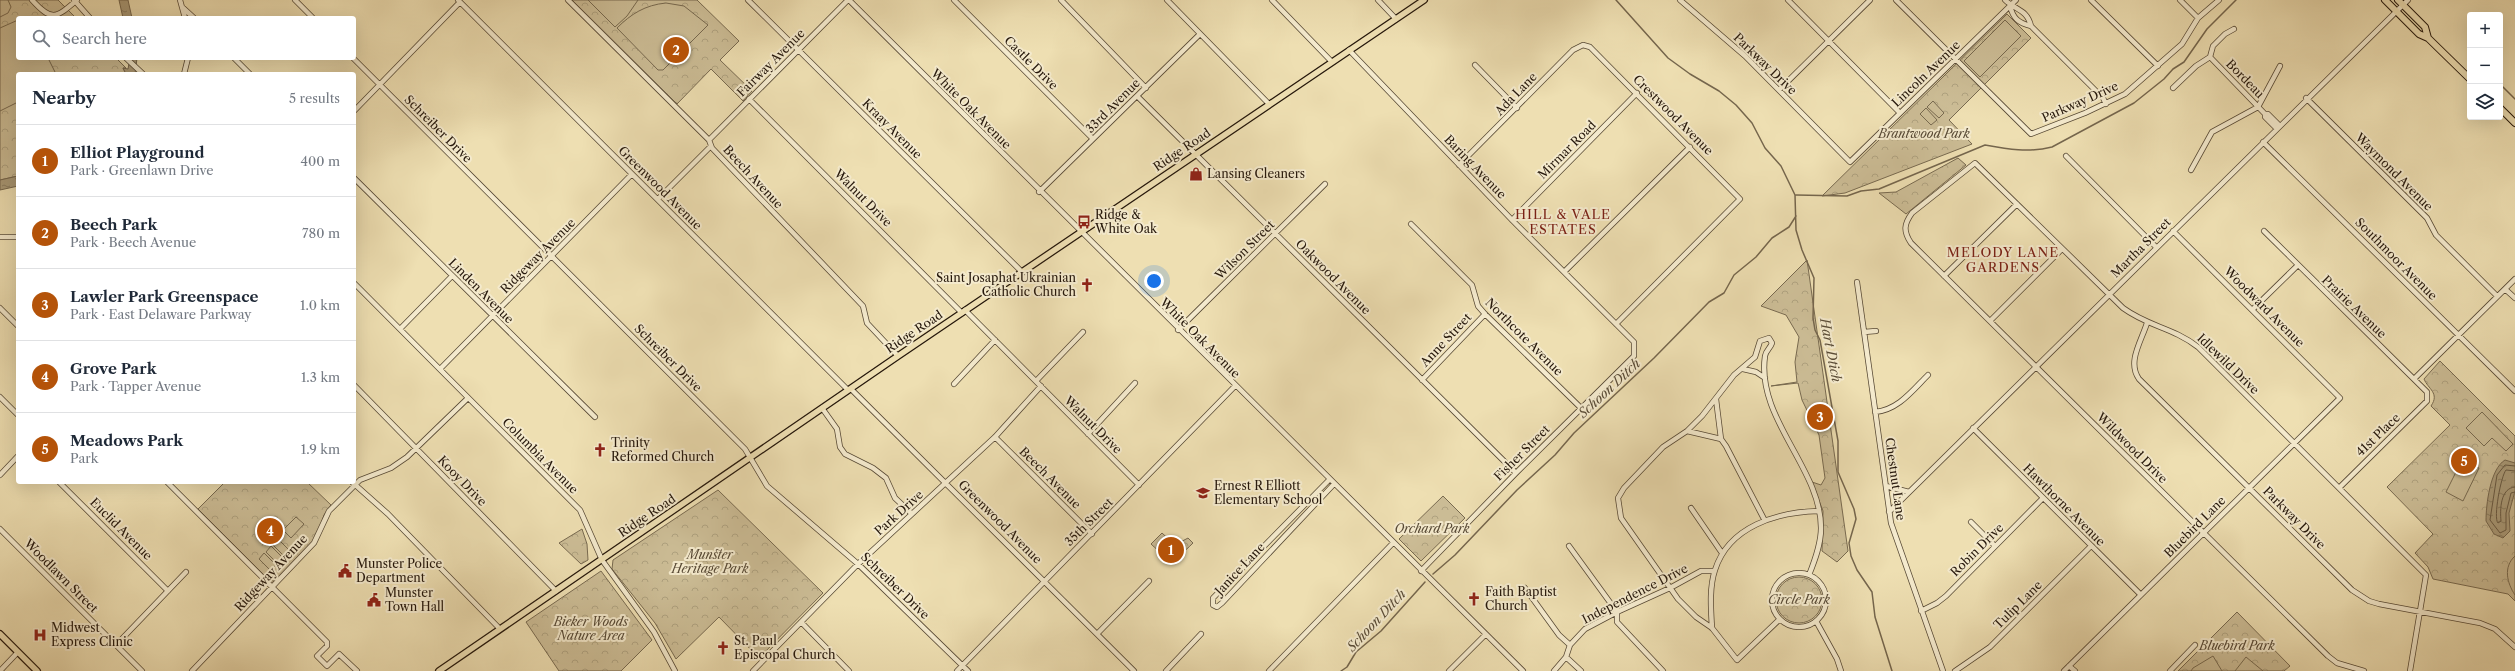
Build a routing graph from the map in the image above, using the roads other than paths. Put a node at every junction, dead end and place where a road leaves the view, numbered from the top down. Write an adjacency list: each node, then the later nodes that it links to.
1 (32, 0): 25 (street)
2 (180, 0): 29 (street)
3 (294, 0): 34 (street)
4 (568, 0): 77 (street, Beech Avenue)
5 (748, 0): 43 (street, Kraay Avenue)
6 (848, 0): 43 (street, Fairway Avenue); 89 (street, White Oak Avenue)
7 (954, 0): 76 (street, Castle Drive)
8 (1061, 0): 60 (street)
9 (1167, 0): 39 (street)
10 (1272, 0): 51 (street)
11 (1378, 0): 36 (street)
12 (1424, 0): 36 (main road, Ridge Road)
13 (1680, 0): 62 (street, Parkway Drive)
14 (1788, 0): 41 (street)
15 (1870, 0): 41 (street)
16 (1896, 0): 50 (street)
17 (2005, 0): 28 (street)
18 (2016, 0): 28 (street, Lincoln Avenue)
19 (2091, 0): 53 (street)
20 (2180, 0): 35 (street)
21 (2218, 0): 35 (street, Parkway Drive)
22 (2385, 0): 30 (highway)
23 (2398, 0): 27 (highway)
24 (2408, 0): 27 (street, Martha Street)
25 (75, 1): 31 (street)
26 (459, 1): 59 (street); 86 (street, Greenwood Avenue)
27 (2403, 5): 30 (street, Martha Street); 40 (highway)
28 (2010, 6): 37 (street); 37 (street); 50 (street, Lincoln Avenue)
29 (182, 7): 32 (street); 33 (street)
30 (2395, 10): 40 (highway); 65 (street, Martha Street)
31 (88, 16)
32 (184, 16)
33 (192, 16)
34 (311, 16)
35 (2198, 18): 53 (street, Parkway Drive)
36 (1396, 19): 44 (main road, Ridge Road)
37 (2031, 26): 68 (street)
38 (2234, 28): 45 (street)
39 (1200, 34): 60 (street, 33rd Avenue); 67 (street)
40 (2428, 38): 58 (highway)
41 (1828, 41): 62 (street); 73 (street)
42 (1590, 47): 63 (street, Crestwood Avenue); 70 (street, Ada Lane)
43 (798, 50): 66 (street, Fairway Avenue); 105 (street, Kraay Avenue)
44 (1349, 50): 51 (main road, Ridge Road); 84 (street, Baring Avenue)
45 (2210, 57): 61 (street); 69 (street, Bordeau)
46 (128, 60): 55 (street)
47 (188, 60): 56 (street)
48 (236, 60): 57 (street)
49 (355, 60): 59 (street, Schreiber Drive)
50 (1955, 60): 68 (street, Parkway Drive); 73 (street, Lincoln Avenue)
51 (1332, 62): 67 (main road, Ridge Road)
52 (1475, 65): 70 (street)
53 (2158, 66): 68 (street, Parkway Drive)
54 (2280, 66): 69 (street)
55 (141, 72)
56 (184, 72)
57 (248, 72)
58 (2467, 76)
59 (380, 85): 71 (street); 103 (street, Schreiber Drive)
60 (1146, 88): 64 (street, 33rd Avenue)
61 (2173, 88)
62 (1779, 90): 83 (street, Parkway Drive)
63 (1637, 93): 80 (street, Crestwood Avenue); 92 (street, Mirmar Road)
64 (1137, 96): 76 (street, 33rd Avenue); 81 (street, Oakwood Avenue)
65 (2306, 98): 75 (street, Martha Street); 114 (street, Waymond Avenue)
66 (750, 99): 77 (street, Fairway Avenue); 118 (street, Walnut Drive)
67 (1269, 104): 81 (main road, Ridge Road)
68 (2106, 104)
69 (2258, 107): 75 (street, Bordeau); 85 (street)
70 (1517, 108): 84 (street, Ada Lane)
71 (356, 109)
72 (2503, 111): 74 (highway)
73 (1900, 113): 83 (street, Lincoln Avenue)
74 (2515, 123)
75 (2278, 126): 78 (street, Martha Street)
76 (1093, 139): 89 (street, 33rd Avenue)
77 (709, 140): 79 (street, Beech Avenue)
78 (2262, 142): 95 (street, Martha Street); 130 (street, Southmoor Avenue)
79 (711, 146): 90 (street); 133 (street, Beech Avenue)
80 (1690, 147): 106 (street); 124 (street, Crestwood Avenue)
81 (1194, 155): 97 (main road, Ridge Road); 98 (street, Oakwood Avenue)
82 (2066, 156): 101 (street)
83 (1850, 162)
84 (1459, 166): 92 (street, Baring Avenue)
85 (2191, 170)
86 (632, 174): 90 (street, Greenwood Avenue); 103 (street, Ridgeway Avenue)
87 (356, 180): 107 (street, Linden Avenue)
88 (1325, 184): 98 (street, Wilson Street)
89 (1039, 192): 97 (street, White Oak Avenue)
90 (658, 199): 147 (street, Greenwood Avenue)
91 (2017, 204): 93 (street, Idlewild Drive); 102 (street, Idlewild Drive); 108 (street)
92 (1512, 220): 106 (street, Baring Avenue)
93 (1906, 221): 108 (street, Wildwood Drive)
94 (1411, 224): 119 (street, Northcote Avenue)
95 (2173, 231): 101 (street, Martha Street); 117 (street, Woodward Avenue)
96 (2264, 231): 104 (street, Prairie Avenue)
97 (1080, 232): 105 (main road, Ridge Road); 126 (street, White Oak Avenue)
98 (1275, 234): 126 (street, Wilson Street); 140 (street, Oakwood Avenue)
99 (16, 236): 100 (street)
100 (0, 237)
101 (2156, 247): 113 (street, Martha Street)
102 (2062, 249): 113 (street, Idlewild Drive); 121 (street)
103 (551, 257): 120 (street, Ridgeway Avenue); 167 (street, Schreiber Drive)
104 (2298, 265): 117 (street); 139 (street, Prairie Avenue)
105 (1022, 272): 118 (main road, Ridge Road)
106 (1564, 272): 124 (street, Baring Avenue)
107 (452, 276): 120 (street, Linden Avenue); 125 (street)
108 (1944, 276): 121 (street, Wildwood Drive)
109 (2515, 279): 112 (street)
110 (1857, 282): 129 (street, Chestnut Lane)
111 (356, 285): 125 (street, Columbia Avenue)
112 (2505, 289): 114 (street); 115 (street)
113 (2108, 295): 122 (street, Idlewild Drive); 134 (street, Martha Street)
114 (2498, 296): 130 (street)
115 (2515, 298)
116 (0, 308): 123 (street)
117 (2252, 310): 152 (street, Woodward Avenue)
118 (964, 311): 131 (street, Walnut Drive); 133 (main road, Ridge Road)
119 (1485, 314): 140 (street, Anne Street); 155 (street, Northcote Avenue)
120 (492, 316): 135 (street, Ridgeway Avenue); 158 (street, Linden Avenue)
121 (1990, 321): 134 (street, Wildwood Drive)
122 (2147, 323): 164 (street, Idlewild Drive); 180 (street, Parkway Drive)
123 (16, 324)
124 (1616, 324): 132 (street, Baring Avenue)
125 (400, 329): 135 (street, Columbia Avenue)
126 (1178, 330): 145 (street, White Oak Avenue)
127 (1876, 331): 129 (street)
128 (1083, 332): 141 (street)
129 (1864, 332): 156 (street, Chestnut Lane)
130 (2458, 335): 139 (street); 148 (street, Southmoor Avenue)
131 (995, 340): 141 (street, Walnut Drive); 143 (street)
132 (1636, 349): 155 (street, Fisher Street)
133 (898, 356): 147 (main road, Ridge Road)
134 (2036, 367): 159 (street, Martha Street); 190 (street, Wildwood Drive)
135 (440, 369): 151 (street, Columbia Avenue)
136 (1743, 369): 138 (street); 138 (street); 153 (street)
137 (1928, 375): 156 (street)
138 (1765, 378): 184 (street)
139 (2414, 379): 150 (street, Prairie Avenue)
140 (1422, 380): 168 (street, Oakwood Avenue)
141 (1036, 381): 144 (street, Walnut Drive)
142 (1135, 383): 161 (street)
143 (954, 384)
144 (1041, 386): 161 (street, Walnut Drive); 162 (street, Park Drive)
145 (1235, 386): 170 (street, White Oak Avenue); 177 (street, 35th Street)
146 (356, 387): 165 (street, Kooy Drive)
147 (849, 389): 154 (main road, Ridge Road); 175 (street, Greenwood Avenue)
148 (2515, 391)
149 (0, 397): 157 (street)
150 (2428, 397): 179 (street, 41st Place)
151 (468, 398): 165 (street, Ridgeway Avenue); 197 (street, Columbia Avenue)
152 (2340, 398): 164 (street, Bluebird Lane)
153 (1716, 399): 160 (street); 163 (street)
154 (822, 408): 167 (main road, Ridge Road); 186 (street)
155 (1581, 408): 168 (street, Fisher Street)
156 (1875, 412): 178 (street, Chestnut Lane)
157 (16, 413)
158 (595, 417)
159 (1973, 428): 181 (street, Martha Street); 182 (street, Hawthorne Avenue)
160 (1688, 431): 163 (street); 207 (street)
161 (1088, 434): 177 (street, Walnut Drive)
162 (995, 437): 175 (street, Park Drive); 191 (street, Beech Avenue)
163 (1721, 439): 187 (street)
164 (2295, 443): 179 (street, Idlewild Drive); 180 (street, Bluebird Lane)
165 (416, 448): 171 (street, Ridgeway Avenue); 209 (street, Kooy Drive)
166 (16, 458): 169 (street)
167 (751, 458): 197 (main road, Ridge Road); 198 (street, Schreiber Drive)
168 (1516, 473): 199 (street, Fisher Street)
169 (0, 475)
170 (1329, 480): 176 (street, White Oak Avenue); 176 (street, Janice Lane)
171 (356, 483)
172 (61, 484): 208 (street, Euclid Avenue)
173 (169, 484): 205 (street)
174 (354, 484): 205 (street, Ridgeway Avenue); 218 (street)
175 (947, 484): 186 (street, Park Drive); 203 (street, Greenwood Avenue)
176 (1334, 484): 192 (street, White Oak Avenue)
177 (1139, 485): 191 (street, 35th Street)
178 (1886, 486): 181 (street); 185 (street, Chestnut Lane)
179 (2340, 487): 213 (street, Idlewild Drive)
180 (2249, 488): 190 (street, Bluebird Lane); 213 (street, Parkway Drive)
181 (1909, 492): 185 (street, Martha Street)
182 (2043, 498): 194 (street, Robin Drive); 195 (street, Hawthorne Avenue)
183 (1691, 508): 196 (street)
184 (1819, 511): 187 (street); 202 (street)
185 (1889, 512): 211 (street, Chestnut Lane)
186 (912, 514): 198 (street, Park Drive)
187 (1764, 519): 196 (street)
188 (1971, 522): 194 (street)
189 (0, 529): 223 (street, Woodlawn Street)
190 (2203, 533): 210 (street, Bluebird Lane); 256 (street, Wildwood Drive)
191 (1092, 534): 203 (street, 35th Street)
192 (1393, 543): 199 (street, White Oak Avenue); 244 (street)
193 (1569, 546): 212 (street)
194 (1995, 546): 211 (street, Robin Drive)
195 (2091, 546): 210 (street, Hawthorne Avenue); 252 (street, Tulip Lane)
196 (1722, 553): 200 (street)
197 (602, 560): 209 (main road, Ridge Road); 237 (street, Columbia Avenue)
198 (858, 564): 216 (street, Park Drive); 229 (street, Schreiber Drive)
199 (1421, 571): 222 (street, White Oak Avenue)
200 (1714, 571): 207 (street, Independence Drive); 217 (street)
201 (186, 572): 208 (street)
202 (1809, 575): 214 (street); 215 (street)
203 (1045, 581): 220 (street, Greenwood Avenue); 229 (street, 35th Street)
204 (1149, 581): 220 (street)
205 (272, 587): 234 (street, Ridgeway Avenue); 235 (street)
206 (1525, 588): 224 (street)
207 (1670, 588): 212 (street, Independence Drive); 217 (street)
208 (168, 591): 223 (street)
209 (556, 591): 218 (main road, Ridge Road)
210 (2141, 594): 230 (street, Bluebird Lane)
211 (1921, 611): 251 (street, Chestnut Lane)
212 (1617, 612): 224 (street, Independence Drive); 249 (street)
213 (2421, 612): 226 (street, Parkway Drive); 257 (street)
214 (1780, 619): 215 (street); 217 (street)
215 (1816, 621): 250 (street)
216 (801, 622): 238 (street, Park Drive); 239 (street)
217 (1712, 628)
218 (500, 629): 236 (main road, Ridge Road)
219 (0, 634): 227 (main road)
220 (1097, 634): 242 (street, Greenwood Avenue)
221 (1201, 634): 243 (street)
222 (1485, 635): 245 (street); 246 (street, White Oak Avenue)
223 (116, 645): 233 (street, Woodlawn Street)
224 (1570, 645): 228 (street)
225 (2195, 645): 255 (street)
226 (2515, 647)
227 (18, 652): 231 (street); 232 (main road)
228 (1566, 657): 247 (street); 248 (street)
229 (962, 666): 240 (street, 35th Street); 241 (street, Schreiber Drive)
230 (2069, 666): 253 (street, Bluebird Lane); 254 (street)
231 (0, 671)
232 (37, 671)
233 (142, 671)
234 (192, 671)
235 (356, 671)
236 (439, 671)
237 (675, 671)
238 (753, 671)
239 (849, 671)
240 (957, 671)
241 (968, 671)
242 (1134, 671)
243 (1166, 671)
244 (1269, 671)
245 (1449, 671)
246 (1523, 671)
247 (1554, 671)
248 (1581, 671)
249 (1663, 671)
250 (1841, 671)
251 (1943, 671)
252 (1955, 671)
253 (2064, 671)
254 (2075, 671)
255 (2170, 671)
256 (2364, 671)
257 (2410, 671)

